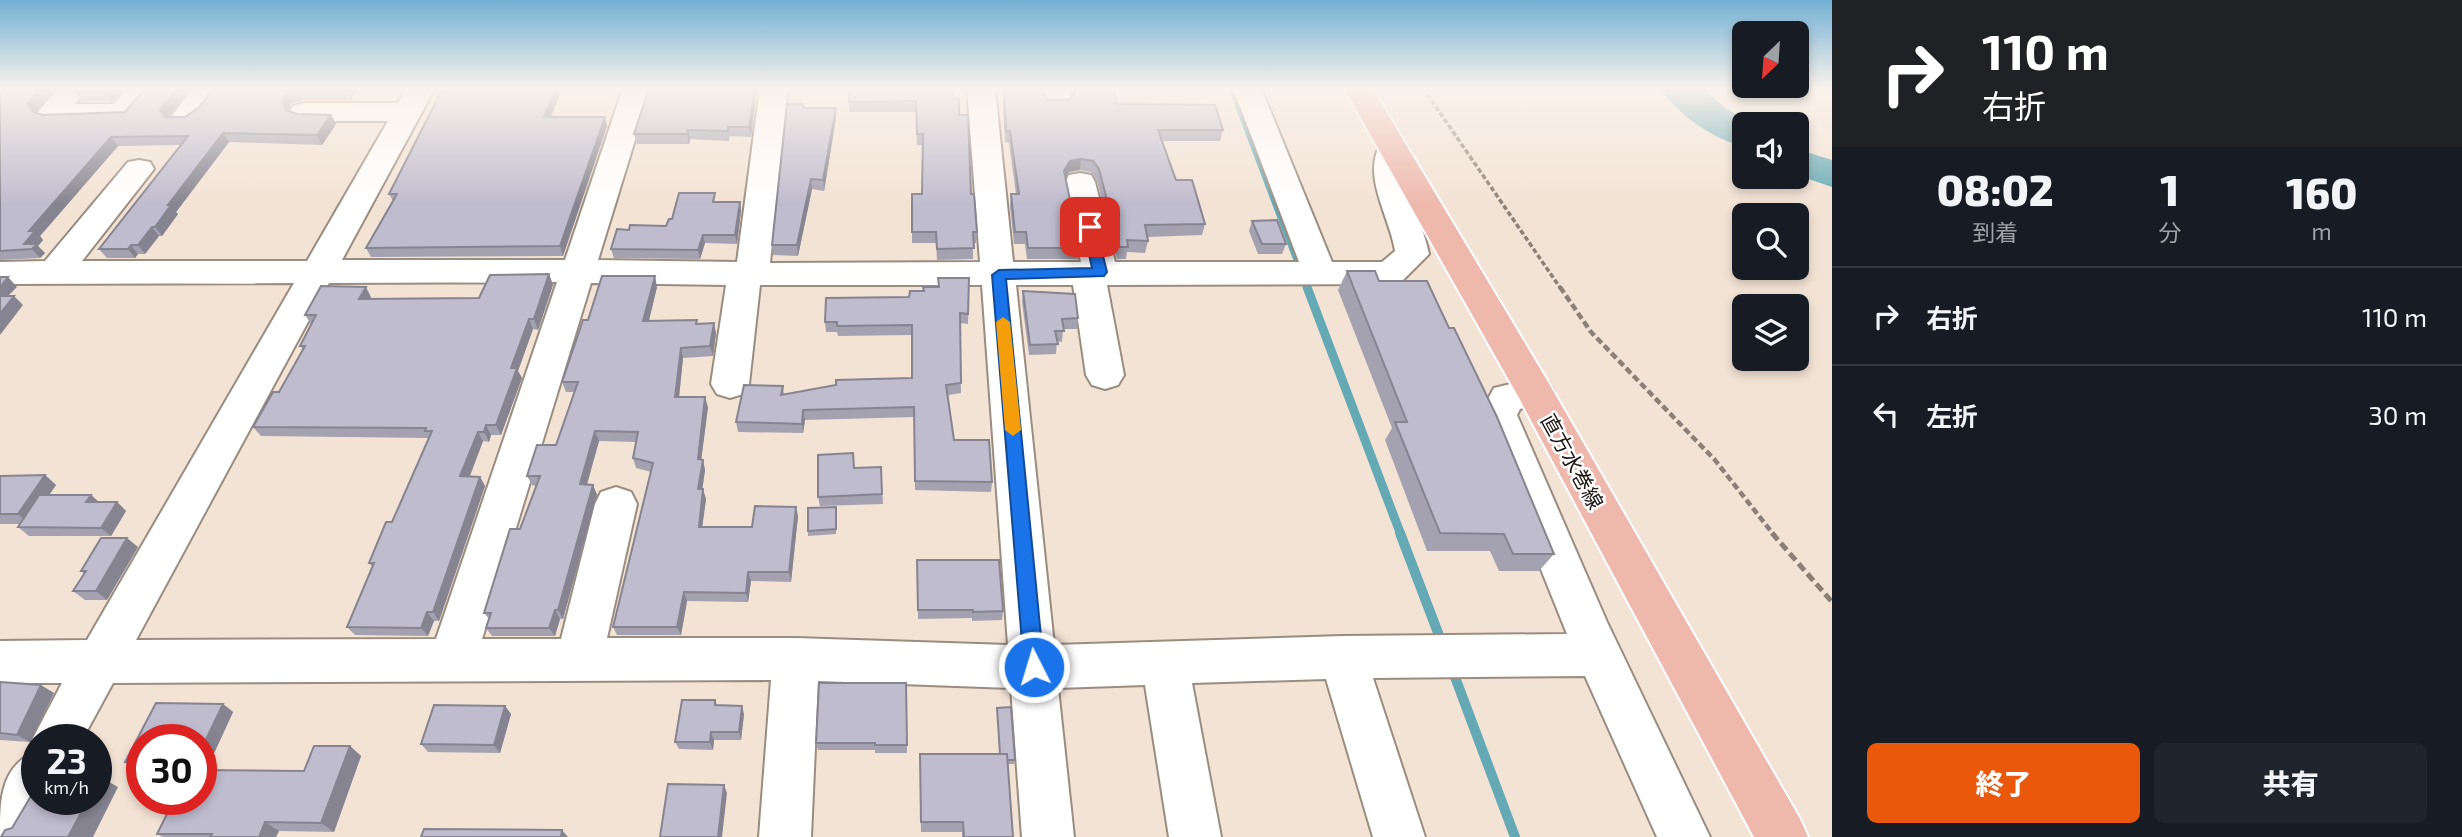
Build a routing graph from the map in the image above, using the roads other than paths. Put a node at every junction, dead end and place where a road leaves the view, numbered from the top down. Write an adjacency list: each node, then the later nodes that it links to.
1 (399, 127): 11 (street)
2 (625, 127): 10 (street)
3 (769, 127): 16 (street)
4 (986, 127): 17 (street)
5 (1260, 127): 15 (street)
6 (1381, 127): 7 (main road, 直方水巻線)
7 (1393, 148): 15 (street); 20 (main road, 直方水巻線)
8 (139, 169): 14 (street)
9 (1080, 182): 12 (street)
10 (579, 271): 11 (street); 16 (street); 25 (street)
11 (320, 272): 14 (street); 28 (street)
12 (1094, 272): 15 (street); 17 (street); 18 (street)
13 (0, 273): 14 (street)
14 (54, 273)
15 (1309, 273)
16 (748, 274): 17 (street); 19 (street)
17 (1007, 274): 30 (street)
18 (1105, 375)
19 (730, 384)
20 (1535, 392): 22 (street); 39 (main road, 直方水巻線)
21 (616, 504): 26 (street)
22 (1600, 655): 23 (street); 38 (street)
23 (1343, 657): 29 (street); 37 (street)
24 (796, 659): 26 (street); 30 (street); 34 (street)
25 (452, 660): 26 (street); 28 (street)
26 (579, 660)
27 (0, 662): 28 (street)
28 (100, 662): 31 (street)
29 (1165, 663): 30 (street); 36 (street)
30 (1047, 666): 35 (street)
31 (65, 724)
32 (21, 803): 33 (street)
33 (2, 837)
34 (785, 837)
35 (1048, 837)
36 (1195, 837)
37 (1399, 837)
38 (1684, 837)
39 (1782, 837)

